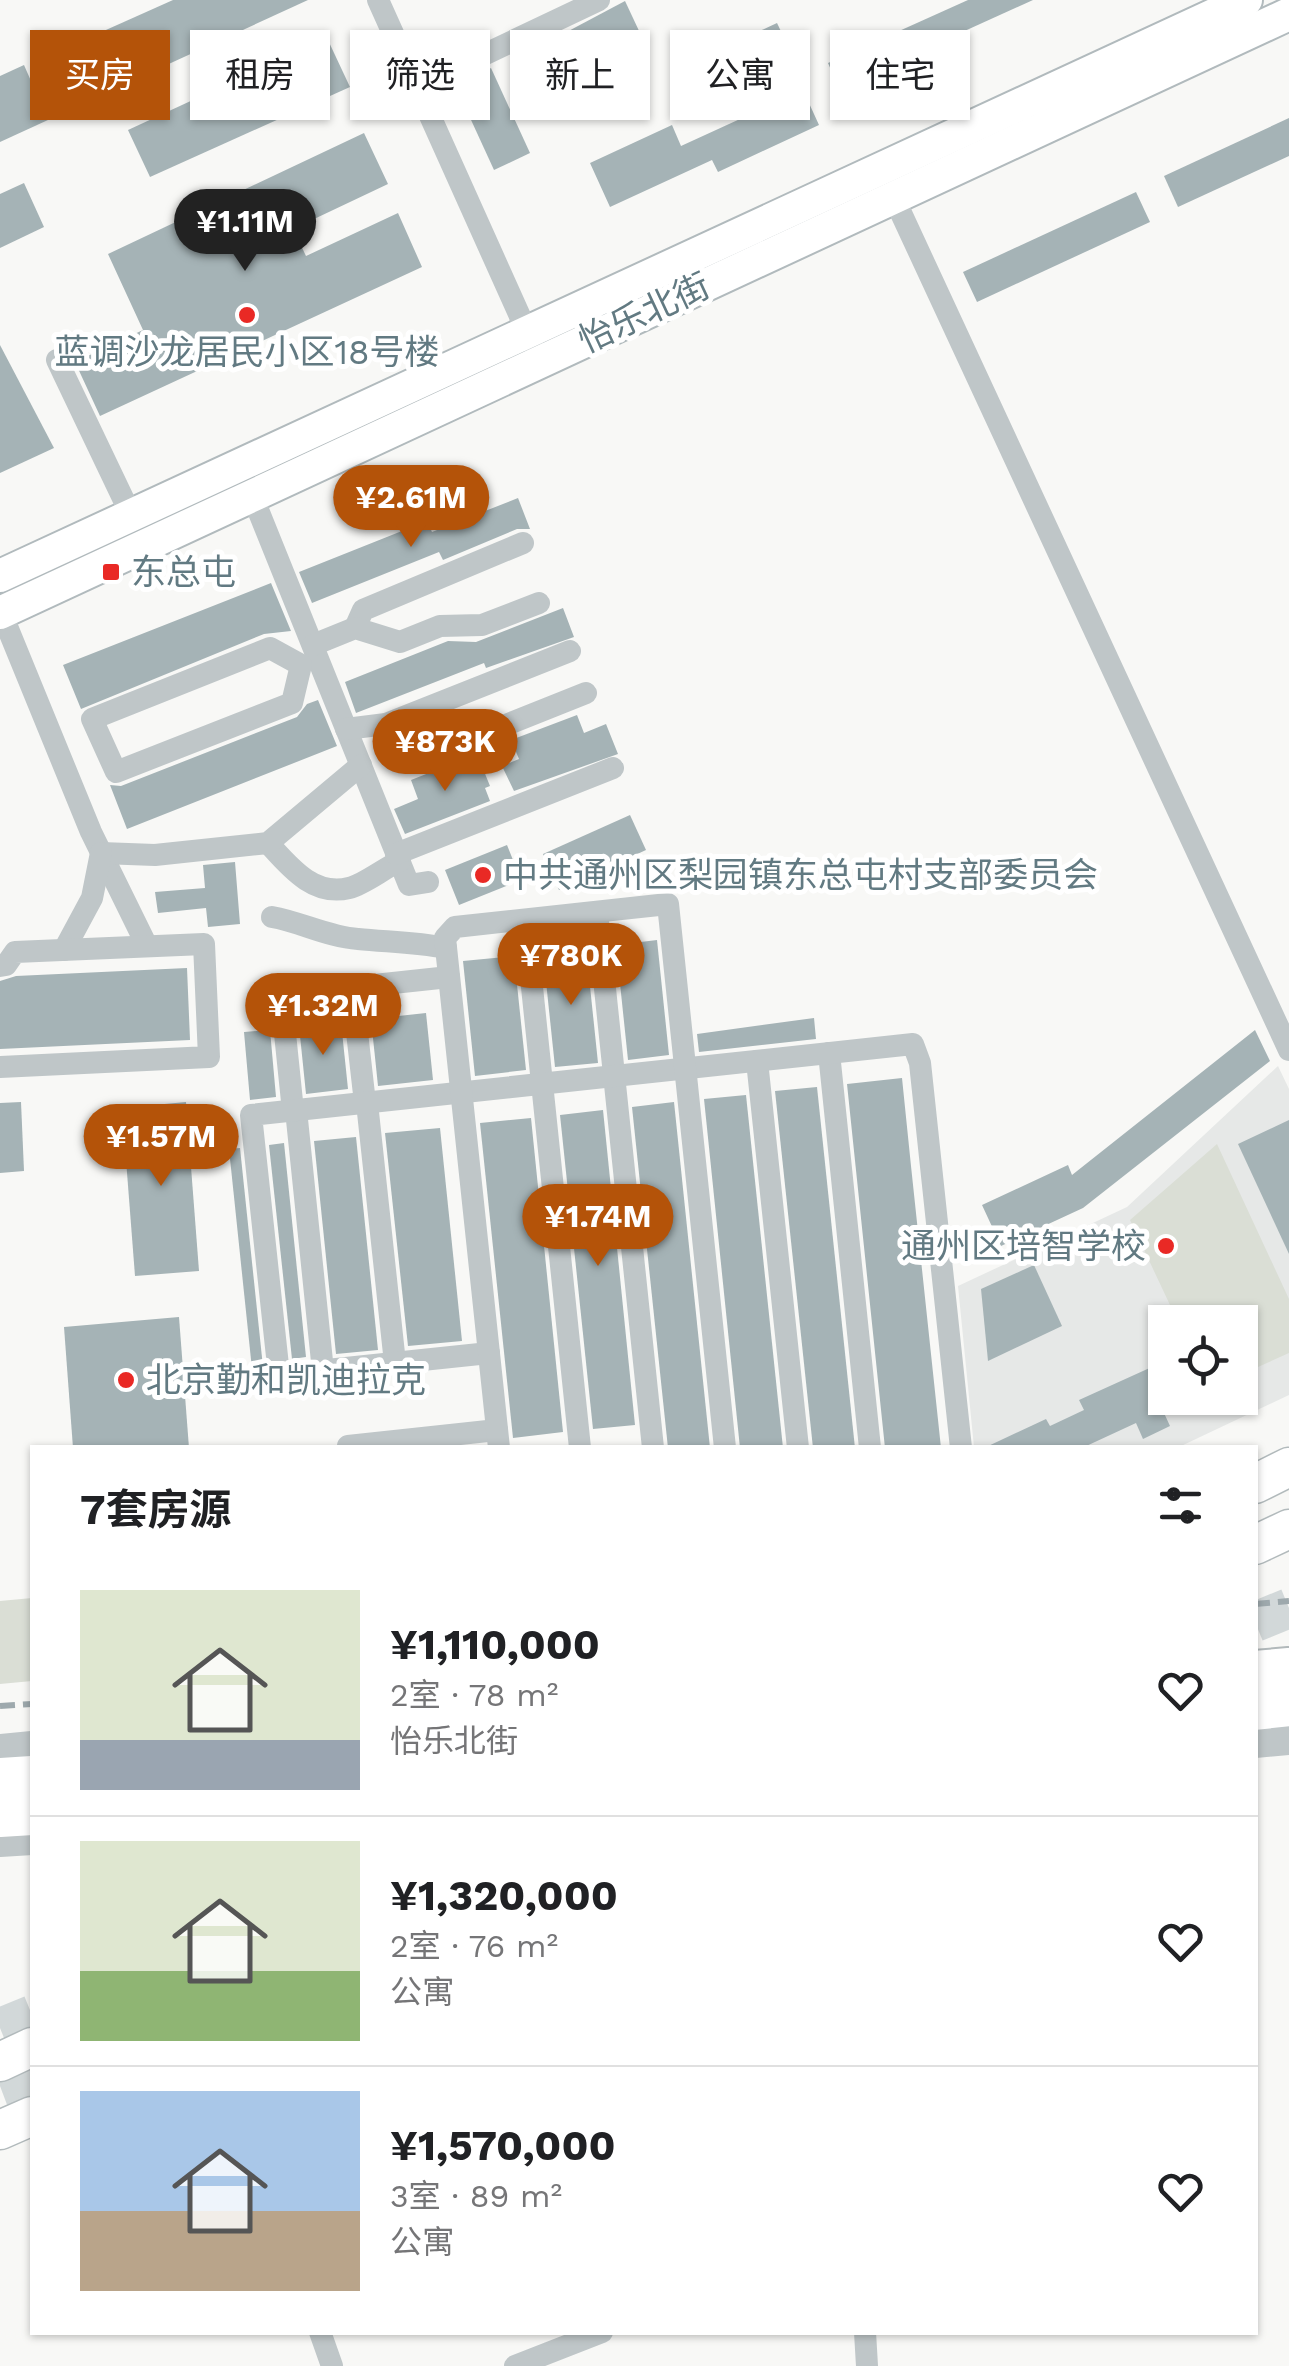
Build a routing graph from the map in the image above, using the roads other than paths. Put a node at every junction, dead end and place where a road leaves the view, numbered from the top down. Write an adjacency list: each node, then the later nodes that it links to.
1 (378, 0): 5 (street)
2 (599, 0): 6 (street)
3 (1246, 0): 9 (main road, 怡乐北街)
4 (1289, 14): 8 (main road, 怡乐北街)
5 (391, 30)
6 (490, 51)
7 (431, 120): 9 (street)
8 (894, 198): 9 (main road, 怡乐北街); 36 (street)
9 (533, 346): 11 (main road, 怡乐北街); 12 (main road, 怡乐北街)
10 (57, 360): 12 (street)
11 (252, 495): 16 (main road, 怡乐北街); 18 (street)
12 (131, 515): 14 (main road, 怡乐北街)
13 (523, 543): 17 (street)
14 (0, 576)
15 (539, 603): 17 (street)
16 (0, 612): 24 (street)
17 (355, 628): 18 (street)
18 (311, 656): 18 (street); 20 (street)
19 (386, 724): 19 (street); 20 (street)
20 (346, 729): 21 (street)
21 (361, 765): 23 (street); 25 (street)
22 (613, 768): 25 (street)
23 (268, 843): 24 (street); 25 (street)
24 (101, 853): 30 (street); 32 (street)
25 (398, 858): 26 (street)
26 (428, 882)
27 (596, 912): 29 (street); 40 (street); 41 (street)
28 (272, 917): 31 (street)
29 (525, 920): 31 (street); 42 (street)
30 (148, 946): 32 (street); 39 (street)
31 (446, 948): 34 (street)
32 (64, 950): 33 (street)
33 (0, 966)
34 (449, 977): 35 (street); 43 (street)
35 (352, 988): 44 (street); 45 (street)
36 (1289, 1050)
37 (828, 1053): 38 (street); 55 (street); 56 (street)
38 (757, 1061): 40 (street); 54 (street)
39 (0, 1067)
40 (685, 1068): 41 (street); 53 (street)
41 (614, 1076): 42 (street); 52 (street)
42 (542, 1084): 43 (street); 51 (street)
43 (461, 1092): 44 (street); 46 (street)
44 (366, 1103): 45 (street); 47 (street)
45 (294, 1111): 48 (street); 48 (street)
46 (489, 1353): 47 (street); 49 (street)
47 (395, 1363): 48 (street)
48 (323, 1370)
49 (498, 1439): 50 (street)
50 (369, 1445)
51 (580, 1445)
52 (653, 1445)
53 (725, 1445)
54 (798, 1445)
55 (870, 1445)
56 (961, 1445)
57 (1289, 1467): 58 (main road)
58 (1258, 1482)
59 (1289, 1528): 60 (main road)
60 (1258, 1544)
61 (1289, 1668): 62 (highway)
62 (1258, 1671)
63 (1289, 1706): 64 (highway)
64 (1258, 1710)
65 (1289, 1740): 66 (street)
66 (1258, 1743)
67 (30, 1748): 68 (street)
68 (8, 1771)
69 (30, 1814): 70 (highway)
70 (0, 1817)
71 (30, 1840): 72 (street)
72 (0, 1842)
73 (30, 2048): 74 (main road)
74 (0, 2062)
75 (30, 2117): 76 (main road)
76 (0, 2130)
77 (321, 2335): 80 (street)
78 (594, 2335): 81 (street)
79 (865, 2335): 82 (street)
80 (332, 2366)
81 (516, 2366)
82 (867, 2366)

